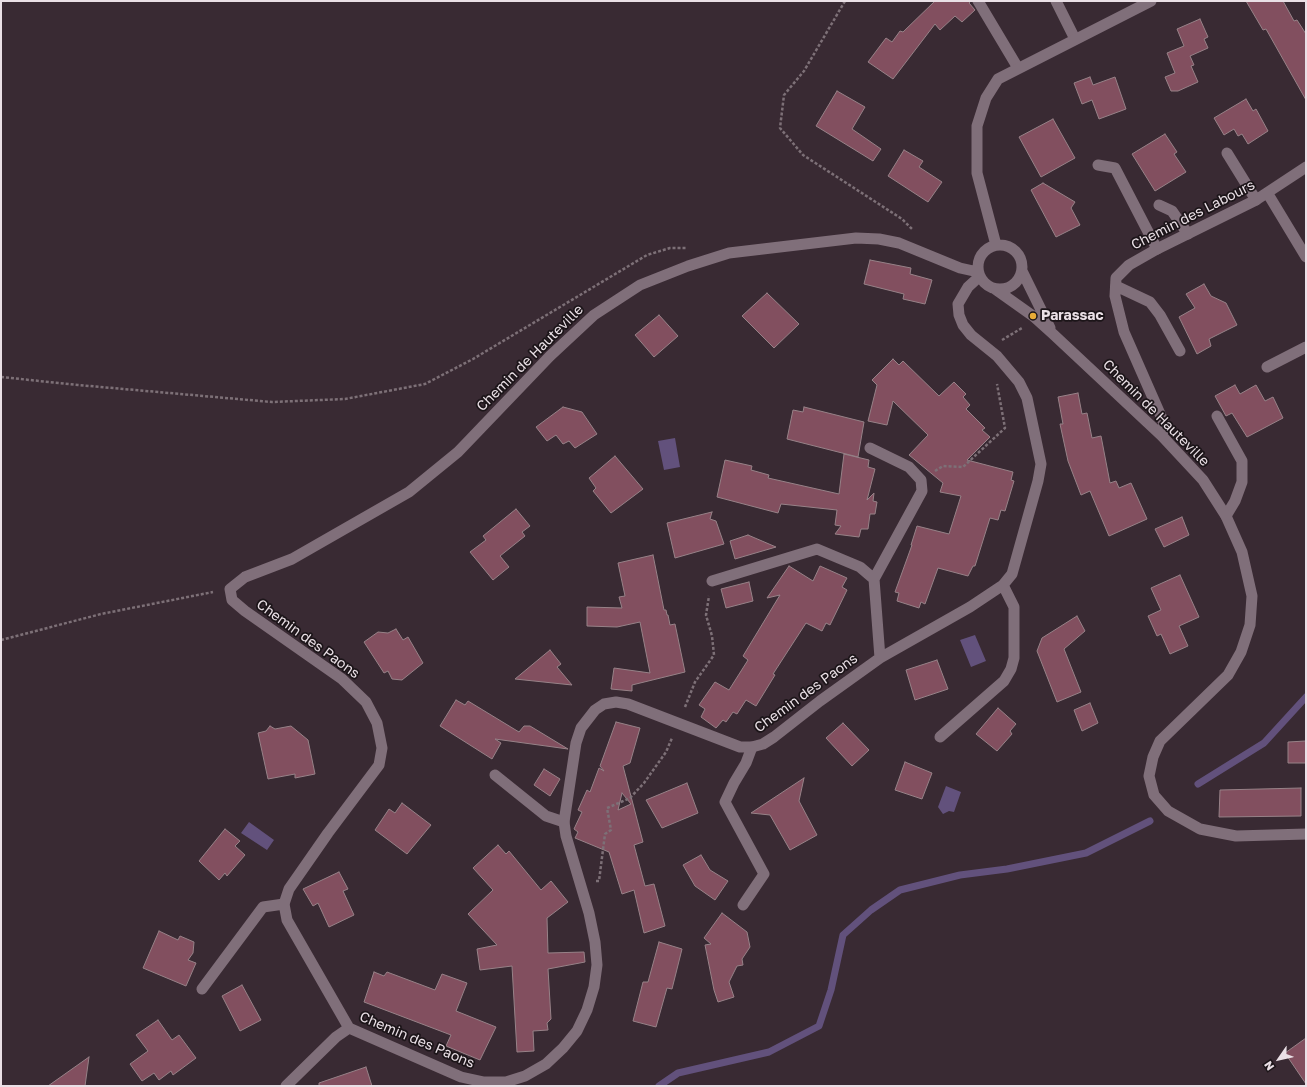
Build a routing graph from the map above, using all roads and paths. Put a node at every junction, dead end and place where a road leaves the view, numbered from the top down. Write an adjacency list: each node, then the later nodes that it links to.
1 (846, 1): 17 (path)
2 (978, 1): 6 (street)
3 (1056, 1): 5 (street)
4 (1151, 1): 5 (street)
5 (1075, 39): 6 (street)
6 (1018, 68): 14 (street)
7 (1227, 153): 11 (street)
8 (1098, 165): 16 (street)
9 (1306, 167): 10 (street, Chemin des Labours)
10 (1268, 194): 11 (street, Chemin des Labours); 18 (street)
11 (1256, 200): 13 (street, Chemin des Labours)
12 (1159, 205): 13 (street)
13 (1188, 234): 16 (street, Chemin des Labours)
14 (996, 245): 19 (street); 20 (street)
15 (690, 248): 29 (path)
16 (1157, 249): 21 (street, Chemin des Labours)
17 (919, 250): 20 (street, Chemin de Hauteville); 39 (street, Chemin de Hauteville)
18 (1306, 257)
19 (1022, 271): 22 (street); 24 (street, Chemin de Hauteville)
20 (979, 274): 22 (street); 38 (street, Chemin des Paons)
21 (1116, 286): 27 (street); 32 (street)
22 (995, 288): 24 (street, Chemin de Hauteville)
23 (1021, 329): 25 (path)
24 (1053, 334): 32 (street, Chemin de Hauteville)
25 (1002, 340)
26 (1306, 347): 28 (street)
27 (1180, 351)
28 (1267, 368)
29 (1, 377)
30 (996, 379): 34 (path)
31 (1217, 416): 35 (street)
32 (1162, 436): 35 (street, Chemin de Hauteville)
33 (870, 448): 34 (street)
34 (921, 480): 36 (street)
35 (1226, 516): 47 (street, Chemin de Hauteville)
36 (874, 579): 37 (street); 41 (street)
37 (712, 581): 42 (path)
38 (1003, 585): 41 (street, Chemin des Paons); 43 (street)
39 (230, 589): 40 (path); 49 (street, Chemin des Paons)
40 (1, 640)
41 (880, 658): 44 (street, Chemin des Paons)
42 (678, 724): 44 (street, Chemin des Paons); 46 (street, Chemin des Paons); 48 (path)
43 (940, 737)
44 (752, 747): 50 (street)
45 (495, 775): 46 (street)
46 (564, 822): 48 (street, Chemin des Paons)
47 (1306, 834)
48 (579, 881): 52 (street, Chemin des Paons)
49 (284, 904): 51 (street); 52 (street, Chemin des Paons)
50 (743, 905)
51 (202, 989)
52 (349, 1028): 53 (street)
53 (286, 1086)

